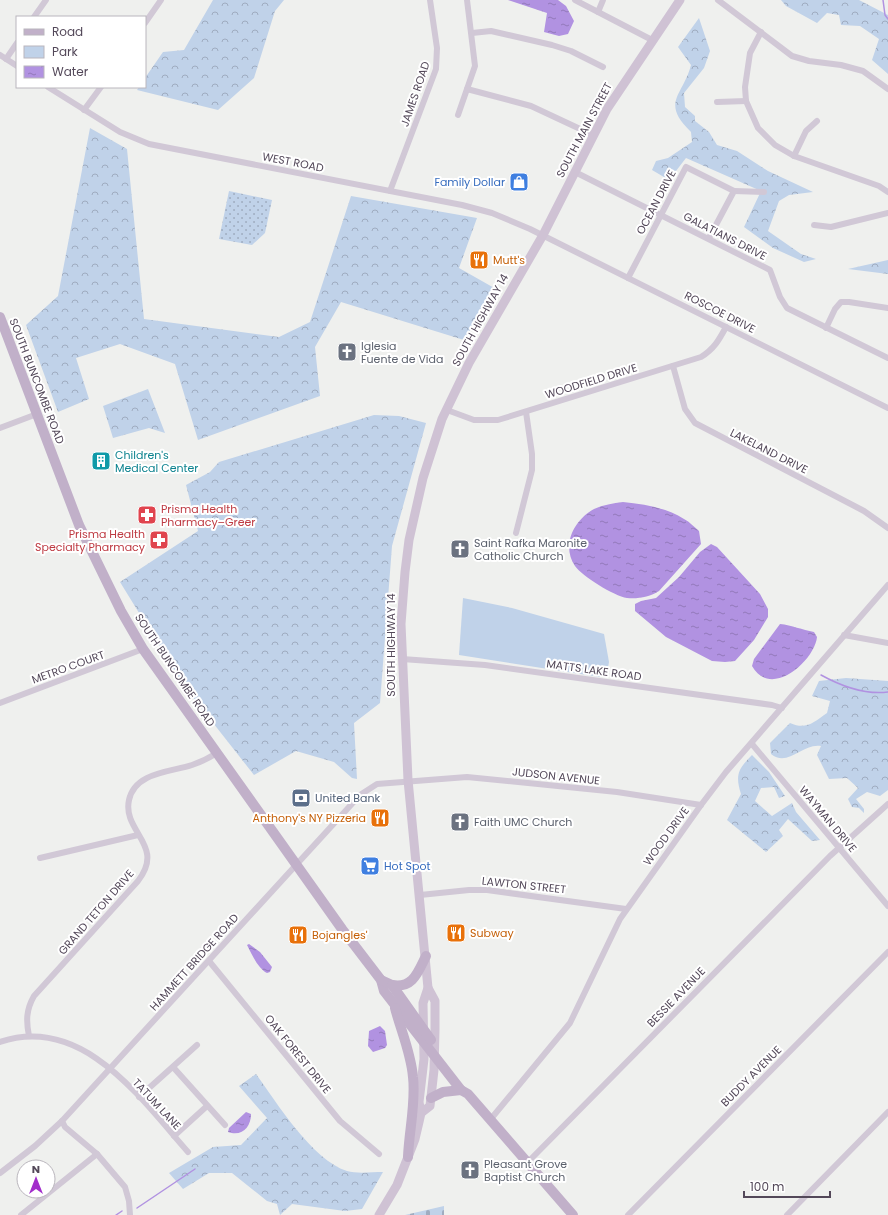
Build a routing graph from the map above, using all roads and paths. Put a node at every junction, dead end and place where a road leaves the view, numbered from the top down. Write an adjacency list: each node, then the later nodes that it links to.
1 (46, 0): 10 (street)
2 (161, 0): 11 (street)
3 (430, 0): 32 (street, JAMES ROAD)
4 (468, 0): 13 (street)
5 (575, 0): 9 (street)
6 (603, 0): 9 (street)
7 (680, 0): 14 (main road, SOUTH MAIN STREET)
8 (718, 0): 12 (street)
9 (598, 12): 14 (street)
10 (35, 16)
11 (146, 22)
12 (761, 32): 23 (street); 24 (street)
13 (472, 33): 19 (street); 22 (street)
14 (652, 40): 29 (main road, SOUTH MAIN STREET)
15 (16, 44): 17 (street)
16 (0, 55): 17 (street)
17 (6, 59): 18 (street)
18 (16, 65)
19 (603, 67)
20 (50, 88): 26 (street, WEST ROAD)
21 (100, 88): 26 (street)
22 (468, 89): 27 (street); 29 (street)
23 (888, 89)
24 (746, 101): 25 (street); 30 (street)
25 (717, 102)
26 (84, 110): 32 (street, WEST ROAD)
27 (458, 115)
28 (817, 121): 30 (street)
29 (594, 135): 31 (main road, SOUTH MAIN STREET)
30 (794, 156): 35 (street)
31 (575, 172): 37 (street, GALATIANS DRIVE); 39 (main road, SOUTH MAIN STREET)
32 (390, 191): 39 (street, WEST ROAD)
33 (734, 191): 34 (street); 37 (street, OCEAN DRIVE); 40 (street)
34 (764, 192)
35 (888, 192)
36 (888, 213): 38 (street)
37 (660, 215): 40 (street, GALATIANS DRIVE); 41 (street, OCEAN DRIVE)
38 (814, 225)
39 (543, 236): 41 (street, ROSCOE DRIVE); 49 (main road, SOUTH HIGHWAY 14)
40 (709, 238): 45 (street, GALATIANS DRIVE)
41 (628, 278): 44 (street, ROSCOE DRIVE)
42 (888, 308): 45 (street)
43 (0, 318): 51 (main road, SOUTH BUNCOMBE ROAD)
44 (726, 327): 47 (street, WOODFIELD DRIVE); 48 (street, ROSCOE DRIVE)
45 (826, 328): 46 (street, GALATIANS DRIVE)
46 (888, 358)
47 (672, 366): 50 (street, WOODFIELD DRIVE); 53 (street, LAKELAND DRIVE)
48 (888, 408)
49 (447, 410): 50 (street, WOODFIELD DRIVE); 59 (main road, SOUTH HIGHWAY 14)
50 (526, 412): 54 (street)
51 (37, 414): 52 (street); 58 (main road, SOUTH BUNCOMBE ROAD)
52 (0, 428)
53 (888, 528)
54 (516, 533)
55 (888, 585): 56 (street, WOOD DRIVE)
56 (844, 635): 57 (street); 61 (street, WOOD DRIVE)
57 (888, 643)
58 (143, 649): 60 (street, METRO COURT); 63 (main road, SOUTH BUNCOMBE ROAD)
59 (402, 660): 61 (street, MATTS LAKE ROAD); 64 (main road, SOUTH HIGHWAY 14)
60 (0, 703)
61 (782, 708): 62 (street, WOOD DRIVE)
62 (752, 744): 66 (street, WOOD DRIVE); 68 (street, WAYMAN DRIVE)
63 (217, 753): 67 (street, GRAND TETON DRIVE); 70 (main road, SOUTH BUNCOMBE ROAD)
64 (408, 780): 66 (street, JUDSON AVENUE); 70 (street, HAMMETT BRIDGE ROAD); 71 (main road, SOUTH HIGHWAY 14)
65 (888, 804): 68 (street, BESSIE AVENUE)
66 (701, 805): 73 (street, WOOD DRIVE)
67 (138, 835): 69 (street); 82 (street, GRAND TETON DRIVE)
68 (839, 848): 72 (street, WAYMAN DRIVE); 104 (street, BESSIE AVENUE)
69 (40, 858)
70 (296, 864): 76 (street, HAMMETT BRIDGE ROAD); 77 (main road, SOUTH BUNCOMBE ROAD)
71 (420, 895): 73 (street, LAWTON STREET); 75 (main road, SOUTH HIGHWAY 14)
72 (888, 906)
73 (626, 909): 96 (street, WOOD DRIVE)
74 (888, 952): 110 (street, BUDDY AVENUE)
75 (426, 956): 78 (main road); 79 (main road, SOUTH HIGHWAY 14)
76 (209, 961): 89 (street, HAMMETT BRIDGE ROAD); 102 (street, OAK FOREST DRIVE)
77 (381, 980): 78 (main road, SOUTH BUNCOMBE ROAD); 80 (main road, SOUTH BUNCOMBE ROAD)
78 (392, 985): 81 (main road, SOUTH BUNCOMBE ROAD)
79 (428, 988): 81 (main road, SOUTH HIGHWAY 14); 86 (main road, SOUTH HIGHWAY 14)
80 (393, 1003): 84 (main road, SOUTH BUNCOMBE ROAD); 103 (main road)
81 (425, 1032): 84 (main road, SOUTH HIGHWAY 14); 86 (main road, SOUTH BUNCOMBE ROAD)
82 (29, 1036): 83 (street, TATUM LANE); 89 (street, TATUM LANE)
83 (0, 1042)
84 (424, 1043): 87 (main road, SOUTH BUNCOMBE ROAD); 95 (main road, SOUTH HIGHWAY 14)
85 (197, 1045): 88 (street)
86 (435, 1046): 87 (main road, SOUTH HIGHWAY 14); 90 (main road, SOUTH BUNCOMBE ROAD)
87 (435, 1057): 90 (main road, SOUTH BUNCOMBE ROAD); 92 (main road, SOUTH HIGHWAY 14)
88 (173, 1068): 91 (street); 93 (street)
89 (111, 1070): 91 (street, TATUM LANE); 97 (street, HAMMETT BRIDGE ROAD)
90 (465, 1092): 92 (main road); 96 (main road, SOUTH BUNCOMBE ROAD)
91 (139, 1097): 99 (street, TATUM LANE)
92 (431, 1098): 95 (main road, SOUTH HIGHWAY 14)
93 (207, 1106): 98 (street); 99 (street)
94 (888, 1112): 111 (street)
95 (421, 1113): 103 (main road, SOUTH HIGHWAY 14)
96 (490, 1120): 104 (main road, SOUTH BUNCOMBE ROAD)
97 (62, 1122): 101 (street); 105 (street, HAMMETT BRIDGE ROAD)
98 (225, 1125)
99 (174, 1136): 100 (street, TATUM LANE)
100 (188, 1152)
101 (97, 1154): 106 (street); 107 (street)
102 (379, 1154)
103 (408, 1157): 108 (main road, SOUTH HIGHWAY 14)
104 (528, 1162): 109 (main road, SOUTH BUNCOMBE ROAD)
105 (0, 1173)
106 (20, 1215)
107 (130, 1215)
108 (379, 1215)
109 (573, 1215)
110 (628, 1215)
111 (787, 1215)

